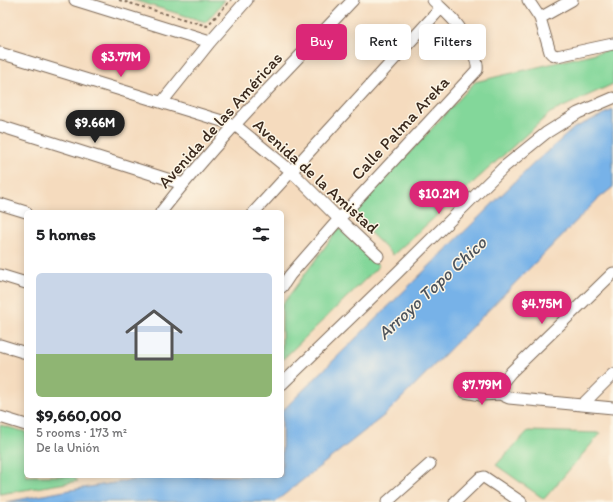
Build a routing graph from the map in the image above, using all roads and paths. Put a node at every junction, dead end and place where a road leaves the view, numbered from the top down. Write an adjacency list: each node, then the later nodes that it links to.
1 (75, 0): 10 (street)
2 (119, 0): 3 (path)
3 (231, 0)
4 (247, 0): 10 (street)
5 (353, 0): 15 (street, Avenida de las Américas)
6 (528, 0): 9 (street)
7 (572, 0): 9 (street)
8 (437, 4): 17 (street); 23 (street, Calle Palma Areka)
9 (540, 18): 11 (street)
10 (210, 42): 14 (street)
11 (613, 44)
12 (0, 53): 14 (street, Avenida de la Amistad)
13 (613, 98): 32 (street)
14 (162, 102): 15 (street, Avenida de la Amistad)
15 (235, 125): 17 (street, Avenida de la Amistad); 18 (street, Avenida de las Américas)
16 (0, 126): 18 (street)
17 (291, 171): 21 (street); 23 (street, Avenida de la Amistad)
18 (183, 184): 20 (street, Avenida de las Américas)
19 (0, 204): 22 (street)
20 (163, 210)
21 (256, 210)
22 (24, 211)
23 (339, 219): 24 (street, Avenida de la Amistad); 28 (street, Calle Palma Areka)
24 (378, 256)
25 (613, 273): 34 (street)
26 (0, 275): 27 (street)
27 (24, 282)
28 (284, 284)
29 (0, 345): 30 (street)
30 (24, 352)
31 (613, 374): 35 (street)
32 (284, 382)
33 (465, 392): 34 (street)
34 (500, 394): 35 (street)
35 (582, 405): 36 (street)
36 (613, 408)
37 (0, 418): 38 (street)
38 (24, 424)
39 (430, 464): 40 (street)
40 (387, 502)
41 (455, 502): 42 (street)
42 (521, 502)

